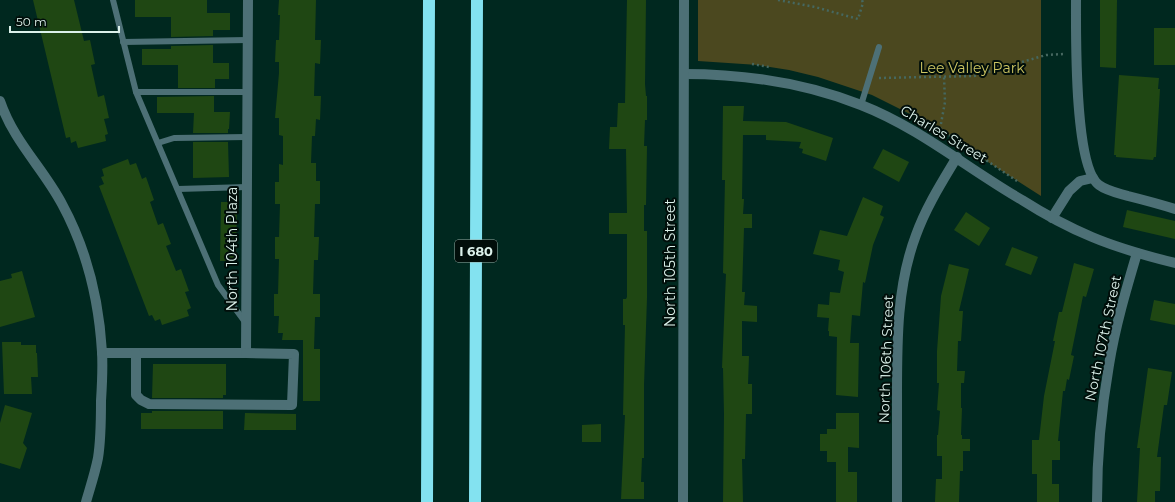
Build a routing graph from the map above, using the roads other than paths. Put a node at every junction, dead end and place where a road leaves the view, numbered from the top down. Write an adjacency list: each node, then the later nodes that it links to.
1 (113, 0): 10 (lane)
2 (248, 0): 9 (street, North 104th Plaza)
3 (426, 0): 8 (highway)
4 (429, 0): 8 (highway)
5 (477, 0): 33 (highway, I 680)
6 (684, 0): 12 (street, North 105th Street)
7 (1076, 0): 20 (street)
8 (428, 36): 32 (highway)
9 (248, 40): 10 (lane); 14 (street, North 104th Plaza)
10 (123, 42): 13 (lane)
11 (879, 47): 16 (lane)
12 (684, 74): 16 (street, Charles Street); 34 (street, North 105th Street)
13 (136, 92): 14 (lane); 18 (lane)
14 (247, 92): 17 (street, North 104th Plaza)
15 (0, 101): 28 (street)
16 (861, 105): 19 (street, Charles Street)
17 (247, 137): 18 (lane); 21 (street, North 104th Plaza)
18 (158, 143): 22 (lane)
19 (957, 157): 24 (street, Charles Street); 35 (street, North 106th Street)
20 (1093, 178): 23 (street); 24 (street)
21 (247, 187): 22 (lane); 27 (street, North 104th Plaza)
22 (178, 189): 27 (lane)
23 (1175, 209)
24 (1052, 218): 25 (street, Charles Street)
25 (1137, 253): 26 (street, Charles Street); 36 (street, North 107th Street)
26 (1175, 263)
27 (246, 324): 30 (street, North 104th Plaza)
28 (102, 353): 29 (street); 31 (street)
29 (136, 353): 30 (street); 30 (street)
30 (246, 353)
31 (86, 502)
32 (427, 502)
33 (475, 502)
34 (683, 502)
35 (897, 502)
36 (1097, 502)

